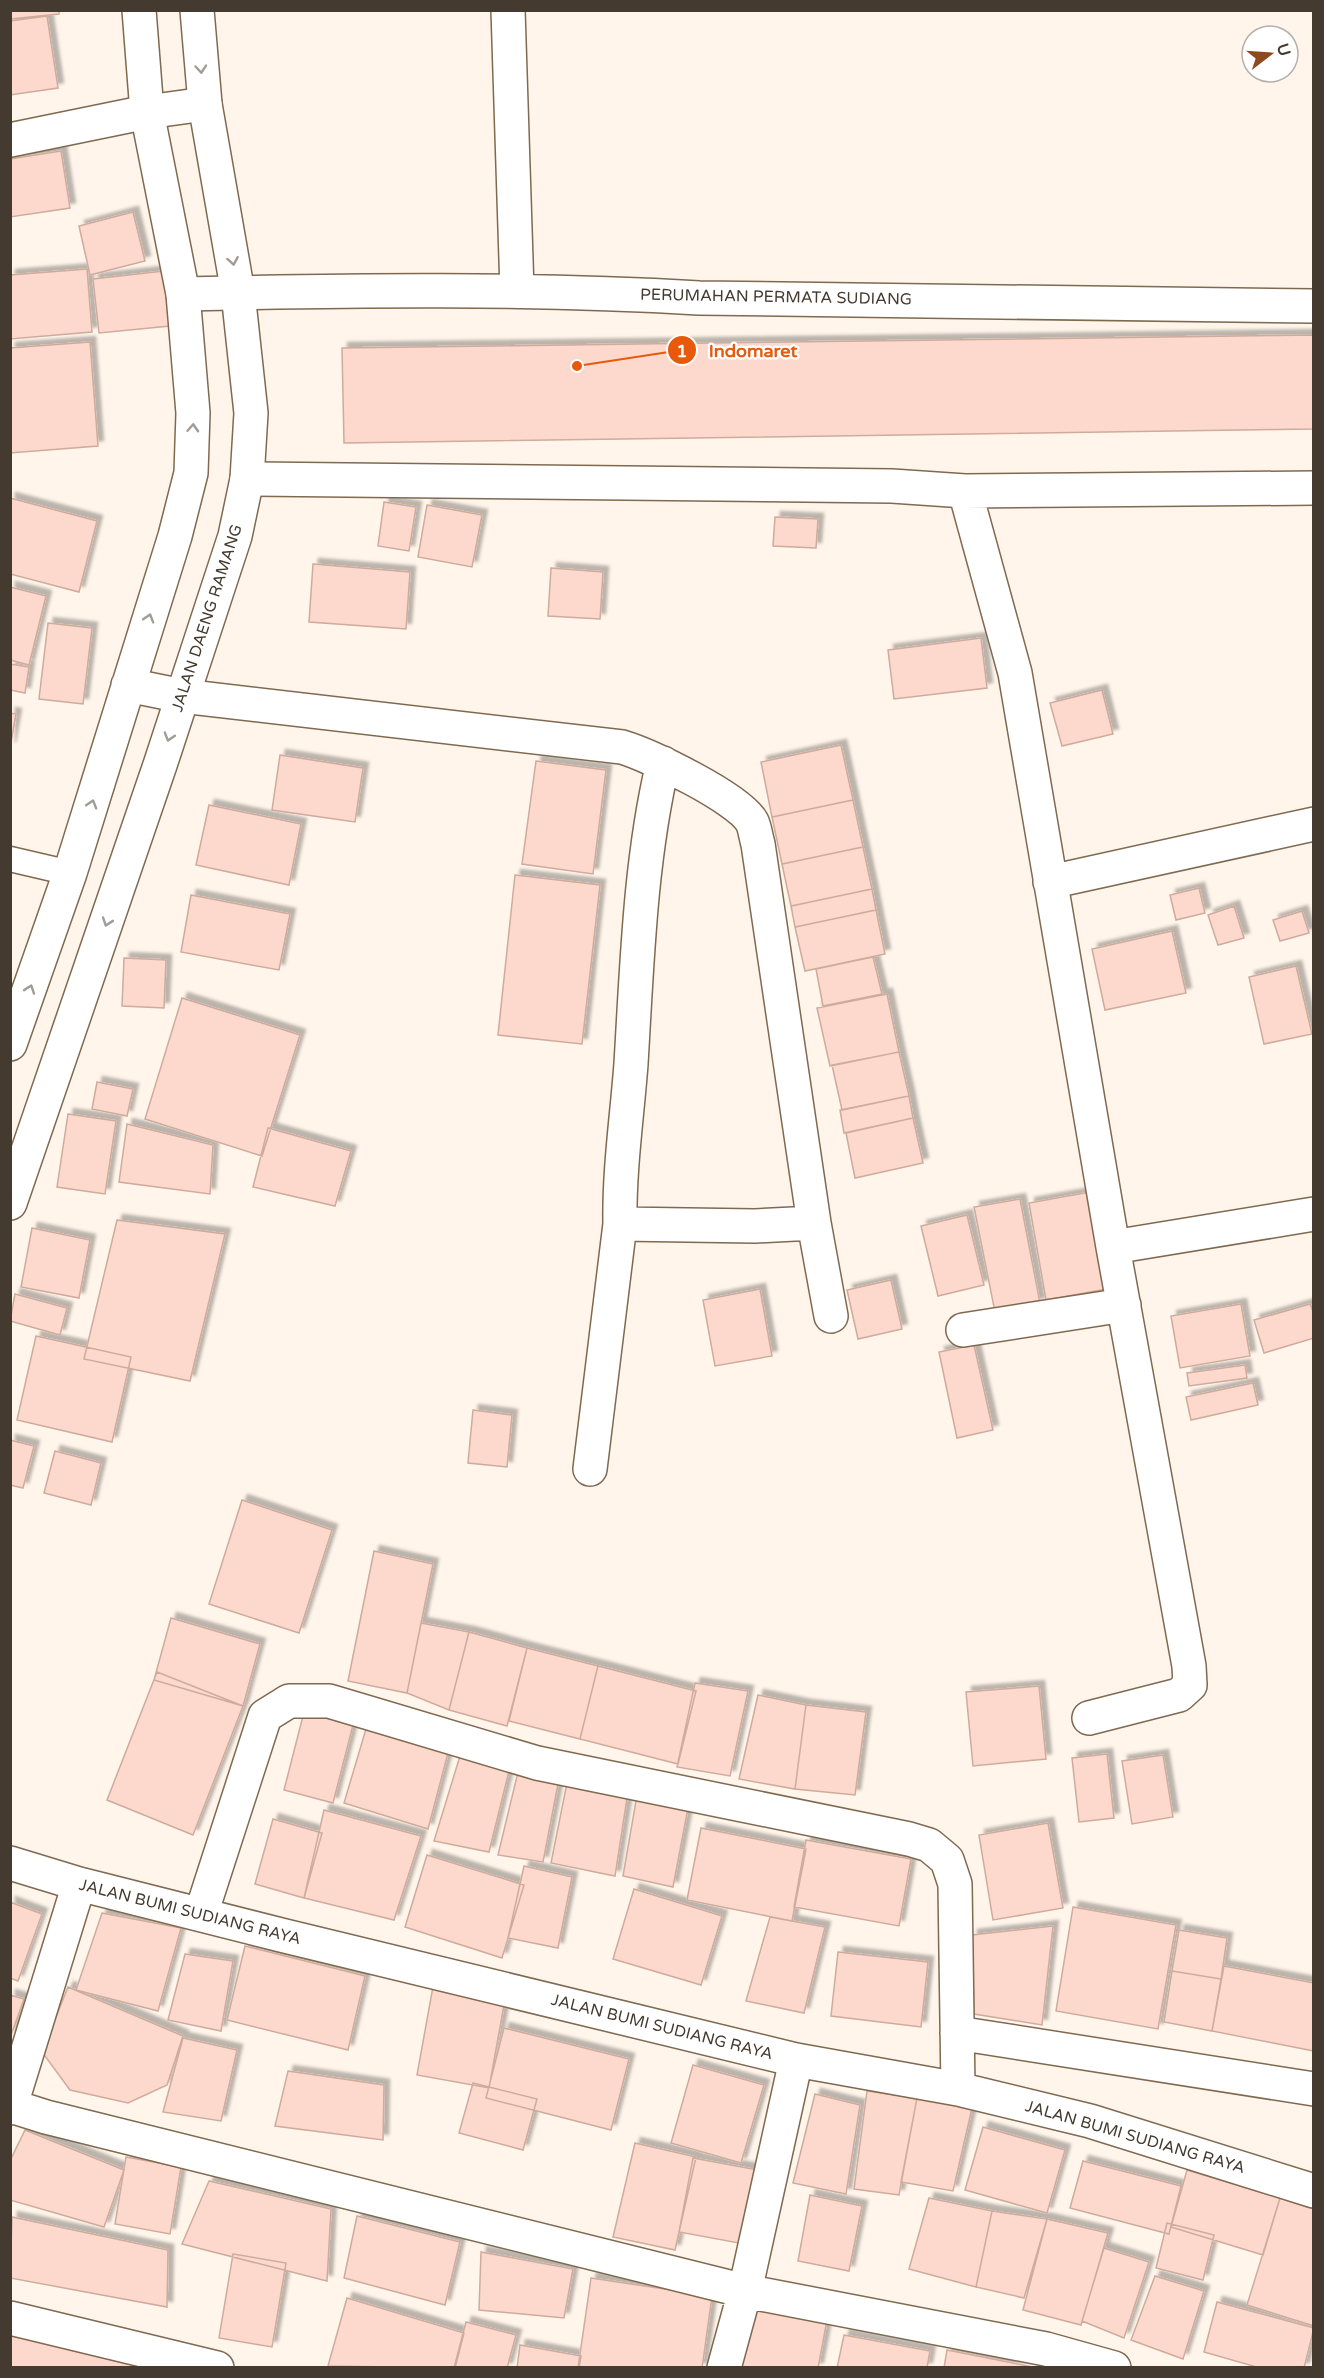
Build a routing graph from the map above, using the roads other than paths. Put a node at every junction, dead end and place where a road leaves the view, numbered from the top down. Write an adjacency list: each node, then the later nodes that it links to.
1 (139, 10): 5 (street)
2 (197, 10): 4 (street, JALAN DAENG RAMANG, one-way to 4)
3 (508, 10): 7 (street)
4 (205, 104): 5 (street); 8 (street, JALAN DAENG RAMANG, one-way to 8)
5 (147, 112): 6 (street); 9 (street)
6 (10, 140)
7 (517, 291): 8 (street, PERUMAHAN PERMATA SUDIANG); 10 (street, PERUMAHAN PERMATA SUDIANG)
8 (238, 293): 9 (street, PERUMAHAN PERMATA SUDIANG); 11 (street, JALAN DAENG RAMANG)
9 (183, 294): 14 (street, one-way to 9)
10 (1314, 306)
11 (247, 479): 13 (street); 15 (street, JALAN DAENG RAMANG)
12 (1314, 488): 13 (street)
13 (965, 491): 20 (street)
14 (128, 685): 15 (street); 19 (street, one-way to 14)
15 (182, 696): 16 (street); 22 (street, JALAN DAENG RAMANG, one-way to 22)
16 (663, 763): 24 (street); 25 (street)
17 (1314, 824): 20 (street)
18 (10, 859): 19 (lane)
19 (70, 873): 21 (street, one-way to 19)
20 (1050, 882): 26 (street)
21 (10, 1044)
22 (10, 1203)
23 (1314, 1214): 26 (street)
24 (814, 1223): 25 (street); 28 (street)
25 (620, 1224): 30 (street)
26 (1113, 1247): 27 (street)
27 (1124, 1305): 29 (street); 31 (street)
28 (831, 1316)
29 (963, 1330)
30 (590, 1469)
31 (1089, 1718)
32 (10, 1863): 33 (street, JALAN BUMI SUDIANG RAYA)
33 (79, 1884): 34 (street, JALAN BUMI SUDIANG RAYA); 39 (street)
34 (201, 1914): 35 (street); 36 (street, JALAN BUMI SUDIANG RAYA)
35 (957, 2033): 37 (street); 38 (street)
36 (796, 2060): 37 (street, JALAN BUMI SUDIANG RAYA); 41 (street)
37 (958, 2089): 40 (street, JALAN BUMI SUDIANG RAYA)
38 (1314, 2089)
39 (11, 2107): 41 (street)
40 (1314, 2191)
41 (745, 2291): 44 (street); 45 (street)
42 (10, 2318): 43 (street)
43 (217, 2367)
44 (724, 2367)
45 (1114, 2367)

